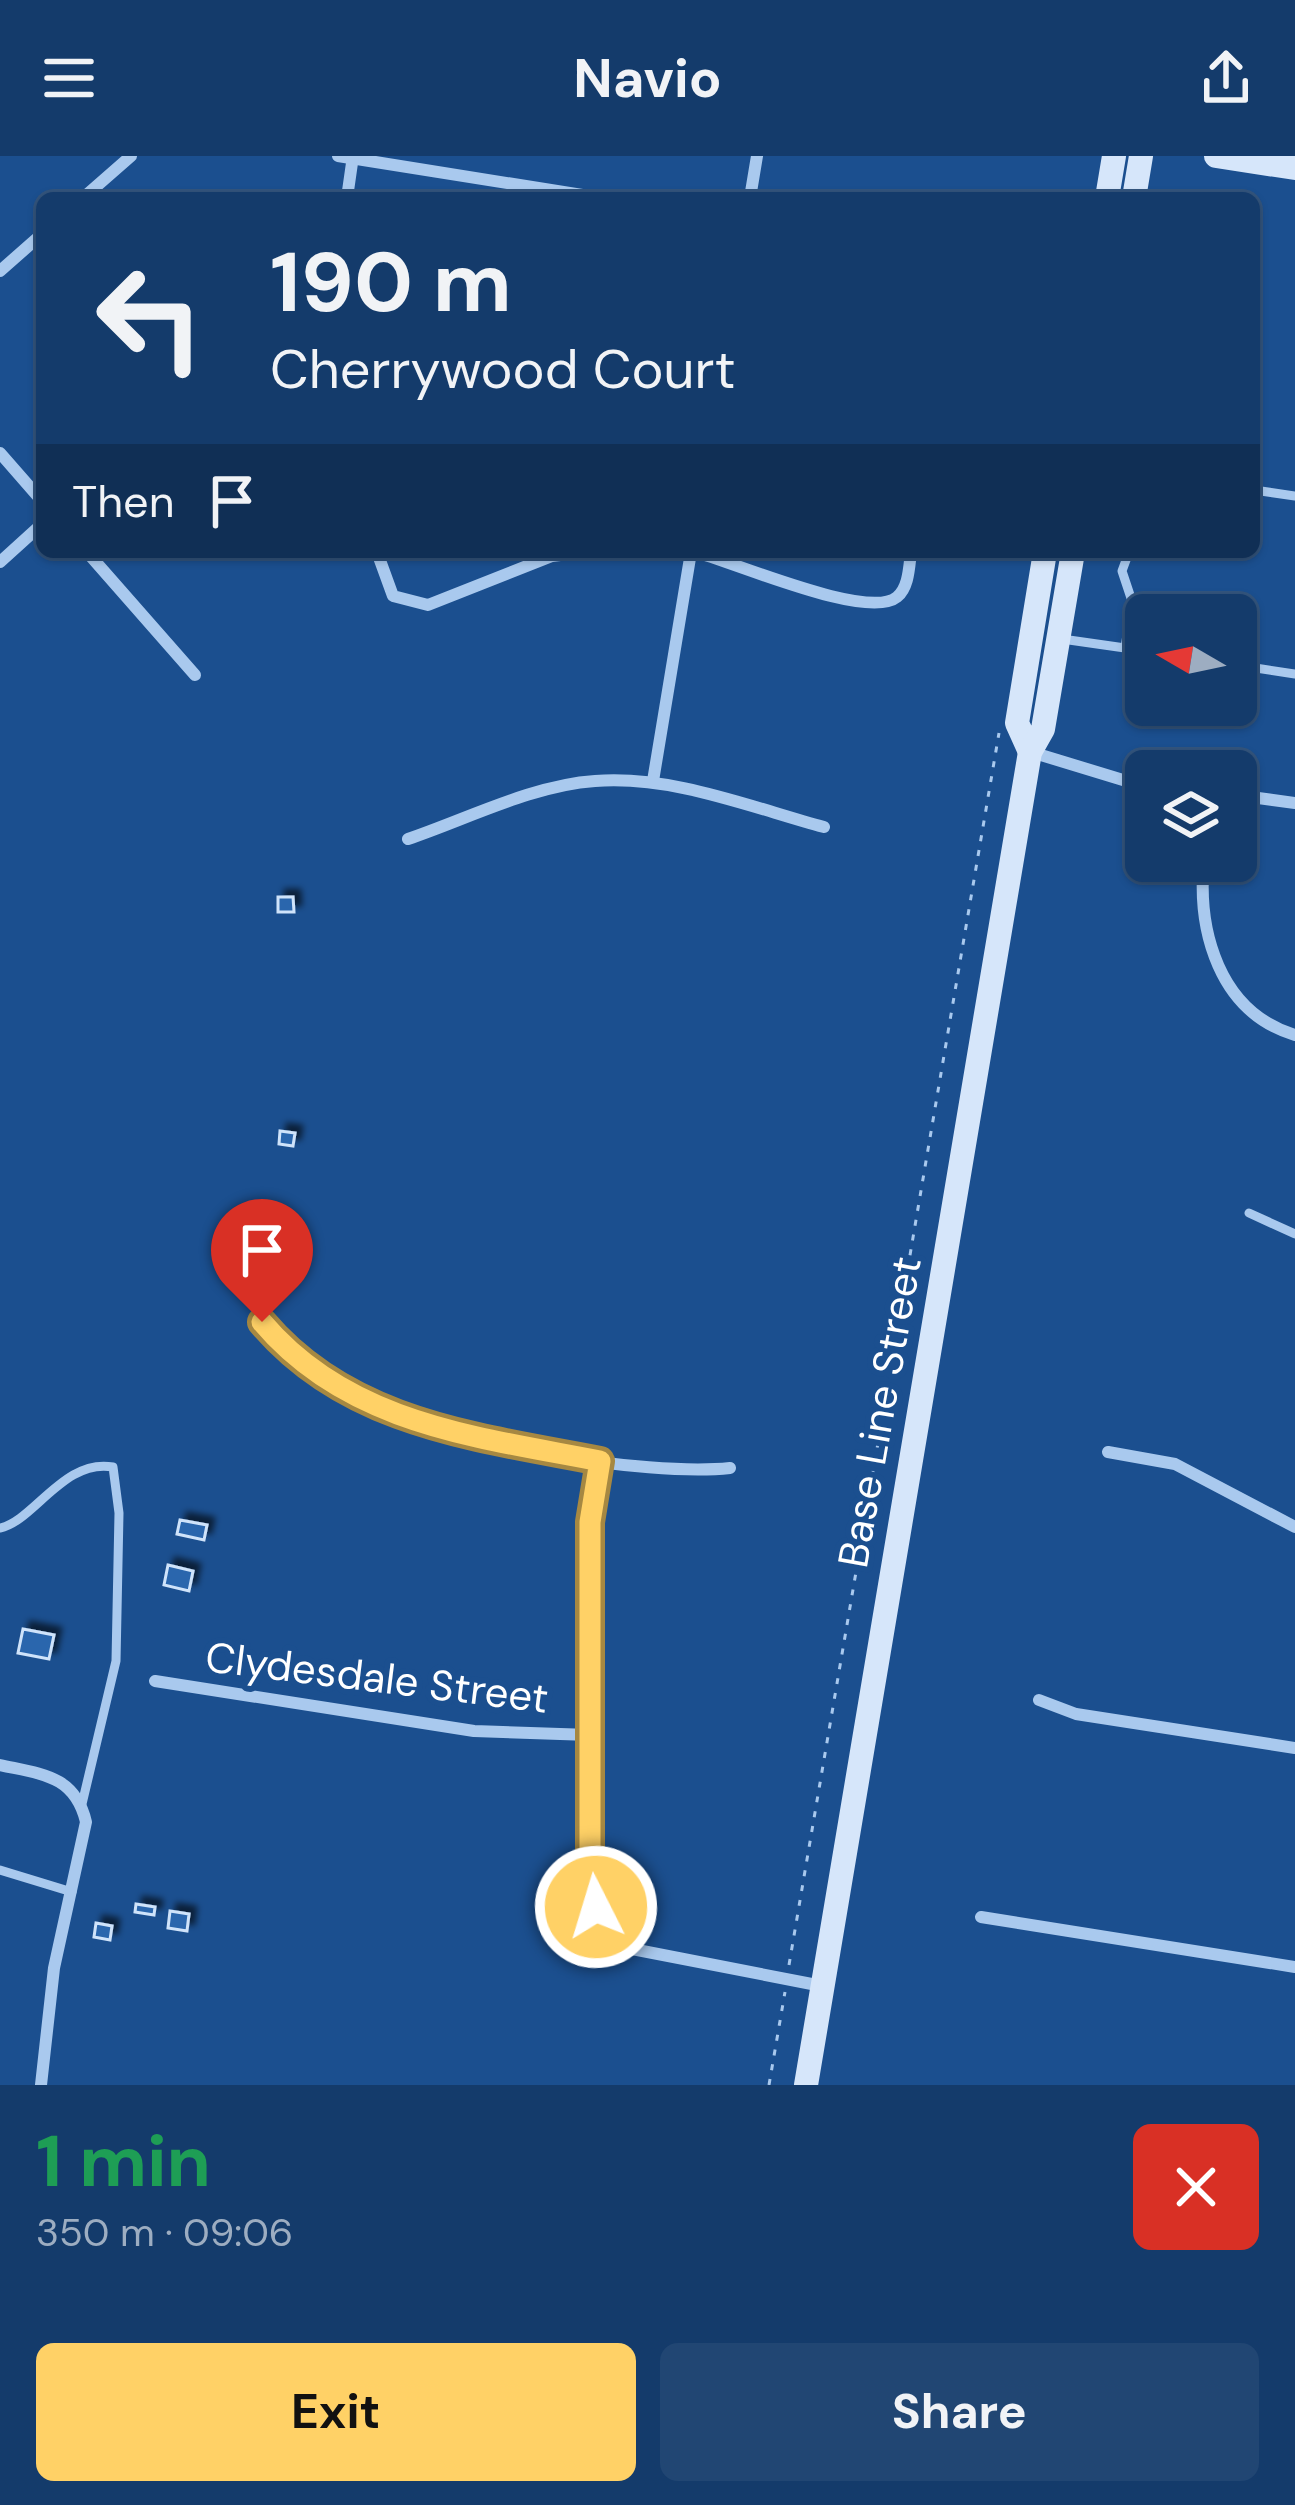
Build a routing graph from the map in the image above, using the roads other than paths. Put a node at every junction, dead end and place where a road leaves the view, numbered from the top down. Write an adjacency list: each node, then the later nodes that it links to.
1 (131, 156): 8 (street)
2 (757, 156): 11 (street)
3 (1114, 156): 12 (main road)
4 (1142, 156): 13 (main road)
5 (1216, 156): 7 (main road)
6 (348, 157): 9 (street); 10 (street)
7 (1293, 164)
8 (90, 192)
9 (347, 192)
10 (535, 192)
11 (751, 192)
12 (1108, 192)
13 (1135, 192)
14 (36, 239): 15 (street)
15 (0, 271)
16 (0, 453): 18 (street)
17 (1260, 491): 19 (lane)
18 (36, 494)
19 (1295, 496)
20 (36, 529): 30 (street)
21 (92, 558): 36 (street)
22 (379, 558): 23 (street)
23 (547, 558)
24 (692, 558): 38 (street)
25 (711, 558): 26 (street)
26 (910, 558)
27 (1044, 558): 37 (main road, Base Line Street)
28 (1072, 558): 32 (main road, Base Line Street)
29 (1127, 558): 31 (lane)
30 (0, 562)
31 (1130, 594)
32 (1058, 638): 33 (lane); 37 (main road, Base Line Street)
33 (1125, 648)
34 (1257, 668): 35 (lane)
35 (1295, 674)
36 (195, 675)
37 (1030, 752): 39 (street); 64 (main road, Base Line Street)
38 (653, 781): 42 (street); 43 (street)
39 (1125, 781)
40 (1257, 798): 41 (street)
41 (1295, 803)
42 (824, 827)
43 (408, 839)
44 (1202, 882): 45 (street)
45 (1295, 1035)
46 (1249, 1213): 47 (lane)
47 (1295, 1234)
48 (262, 1322): 50 (street)
49 (1108, 1452): 52 (street)
50 (600, 1461): 51 (street); 56 (street)
51 (730, 1468)
52 (1295, 1527)
53 (0, 1528): 59 (lane)
54 (155, 1681): 56 (street, Clydesdale Street)
55 (1039, 1700): 57 (street)
56 (590, 1735): 64 (street)
57 (1295, 1748)
58 (0, 1765): 59 (street)
59 (82, 1804): 61 (street)
60 (0, 1870): 61 (lane)
61 (72, 1892): 65 (street)
62 (981, 1917): 63 (street)
63 (1295, 1967)
64 (822, 1986): 66 (main road, Base Line Street)
65 (41, 2085)
66 (806, 2085)

